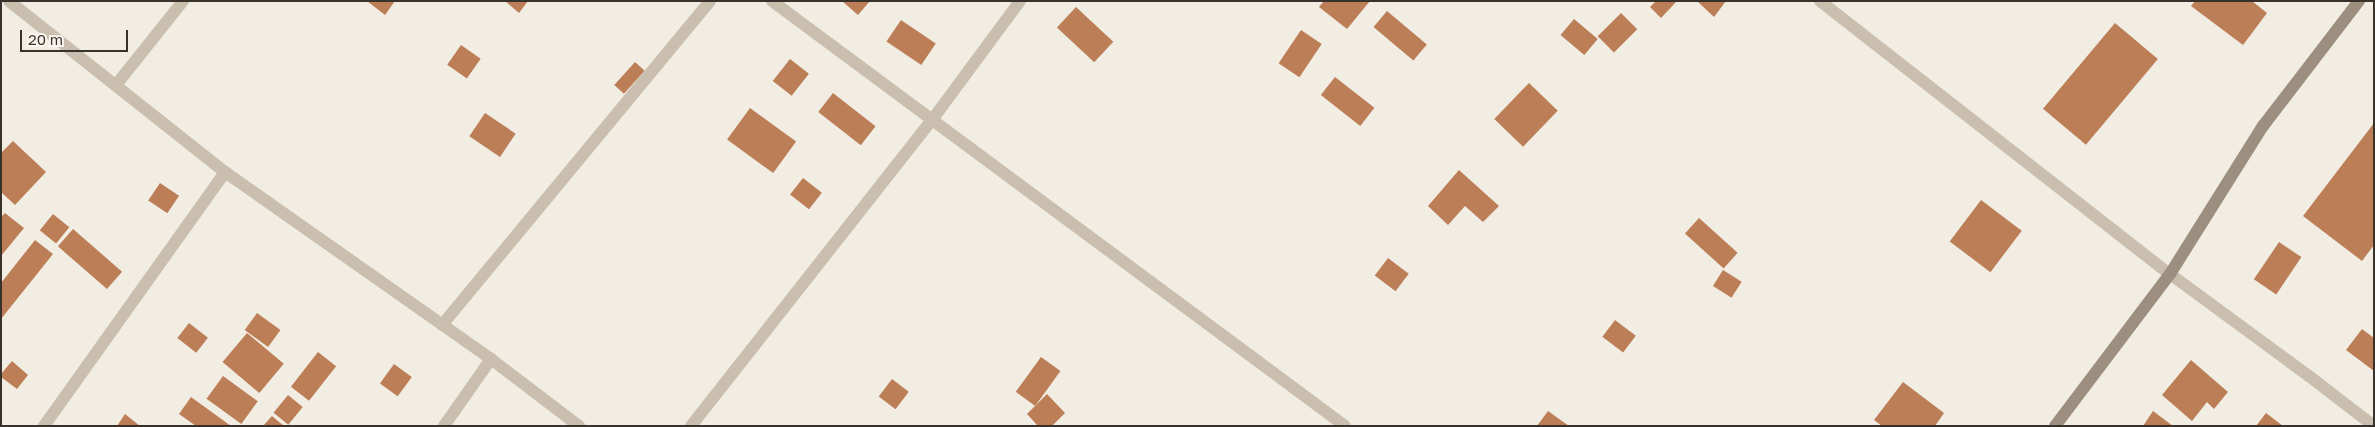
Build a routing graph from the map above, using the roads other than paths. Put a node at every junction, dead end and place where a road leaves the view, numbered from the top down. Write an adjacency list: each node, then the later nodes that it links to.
1 (9, 1): 8 (street)
2 (183, 1): 8 (street)
3 (710, 1): 12 (street)
4 (772, 1): 9 (street)
5 (1020, 1): 9 (street)
6 (1820, 1): 11 (street)
7 (2359, 1): 11 (street)
8 (116, 85): 10 (street)
9 (932, 120): 17 (street); 18 (street)
10 (226, 172): 12 (street); 14 (street)
11 (2170, 274): 19 (street); 20 (street)
12 (442, 324): 13 (street)
13 (491, 359): 15 (street); 16 (street)
14 (44, 426)
15 (444, 426)
16 (580, 426)
17 (691, 426)
18 (1345, 426)
19 (2055, 426)
20 (2374, 426)

